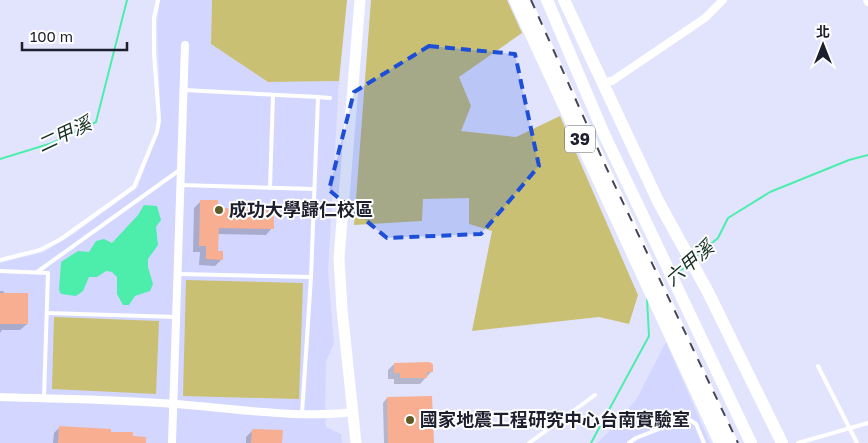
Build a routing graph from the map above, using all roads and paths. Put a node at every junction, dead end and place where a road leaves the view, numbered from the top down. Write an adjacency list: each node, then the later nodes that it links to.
1 (158, 0): 18 (lane)
2 (360, 0): 31 (street)
3 (515, 0): 26 (main road, 39)
4 (525, 0): 34 (main road, 39)
5 (547, 0): 43 (main road, 39)
6 (564, 0): 9 (main road, 39)
7 (723, 0): 9 (street)
8 (185, 45): 10 (street)
9 (603, 82): 44 (main road, 39)
10 (184, 90): 11 (lane); 14 (street)
11 (273, 95): 12 (lane); 16 (lane)
12 (318, 97): 13 (lane); 17 (lane)
13 (330, 98)
14 (181, 169): 15 (street); 20 (lane)
15 (180, 185): 16 (lane); 21 (street)
16 (270, 188): 17 (lane)
17 (314, 190): 22 (lane)
18 (0, 260)
19 (0, 270): 20 (lane)
20 (38, 272): 23 (lane)
21 (178, 274): 22 (lane); 24 (street)
22 (311, 277): 32 (lane)
23 (47, 313): 24 (lane); 29 (lane)
24 (176, 317): 30 (street)
25 (818, 366): 35 (lane)
26 (691, 380): 34 (main road); 41 (main road, 39)
27 (595, 395): 38 (lane)
28 (0, 397): 29 (street)
29 (44, 399): 30 (street)
30 (173, 403): 32 (street); 36 (street)
31 (353, 412): 32 (street); 37 (street)
32 (302, 414)
33 (868, 423): 35 (lane)
34 (725, 426): 42 (main road, 39)
35 (850, 428): 45 (lane); 46 (lane)
36 (172, 443)
37 (356, 443)
38 (529, 443)
39 (629, 443): 40 (lane)
40 (704, 443)
41 (720, 443)
42 (732, 443)
43 (752, 443)
44 (782, 443)
45 (798, 443)
46 (857, 443)

